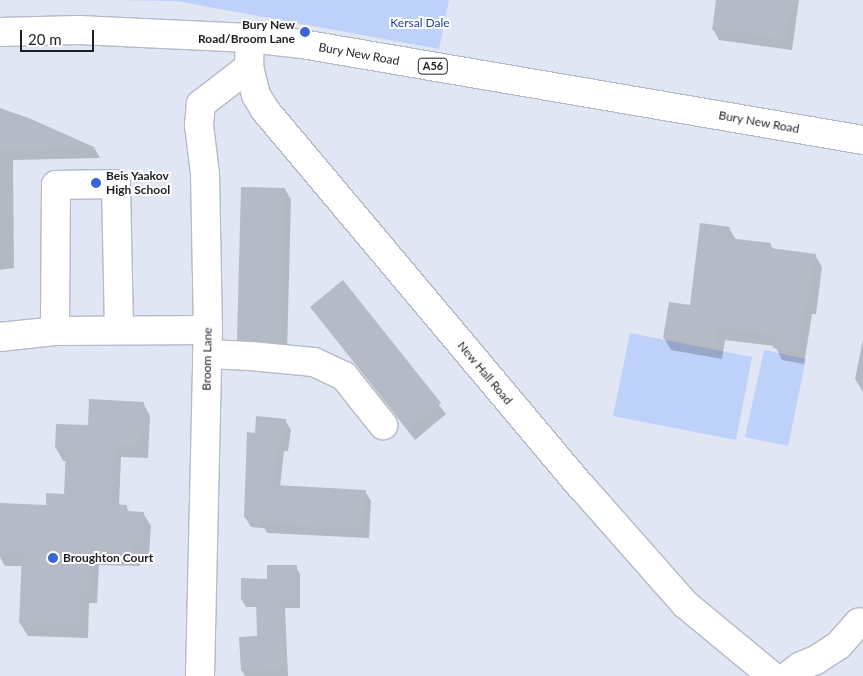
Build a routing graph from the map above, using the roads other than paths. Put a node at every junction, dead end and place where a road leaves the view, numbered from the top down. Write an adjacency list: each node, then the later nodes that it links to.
1 (0, 32): 2 (main road, Bury New Road / A56)
2 (250, 38): 3 (main road, New Hall Road); 4 (main road, Bury New Road / A56)
3 (249, 67): 8 (main road, Broom Lane); 12 (main road, New Hall Road)
4 (863, 140)
5 (119, 329): 6 (main road); 6 (main road); 8 (main road)
6 (55, 331): 7 (main road)
7 (0, 337)
8 (207, 342): 9 (main road); 11 (main road, Broom Lane)
9 (383, 425)
10 (859, 622): 13 (main road)
11 (200, 676)
12 (772, 676)
13 (788, 676)

